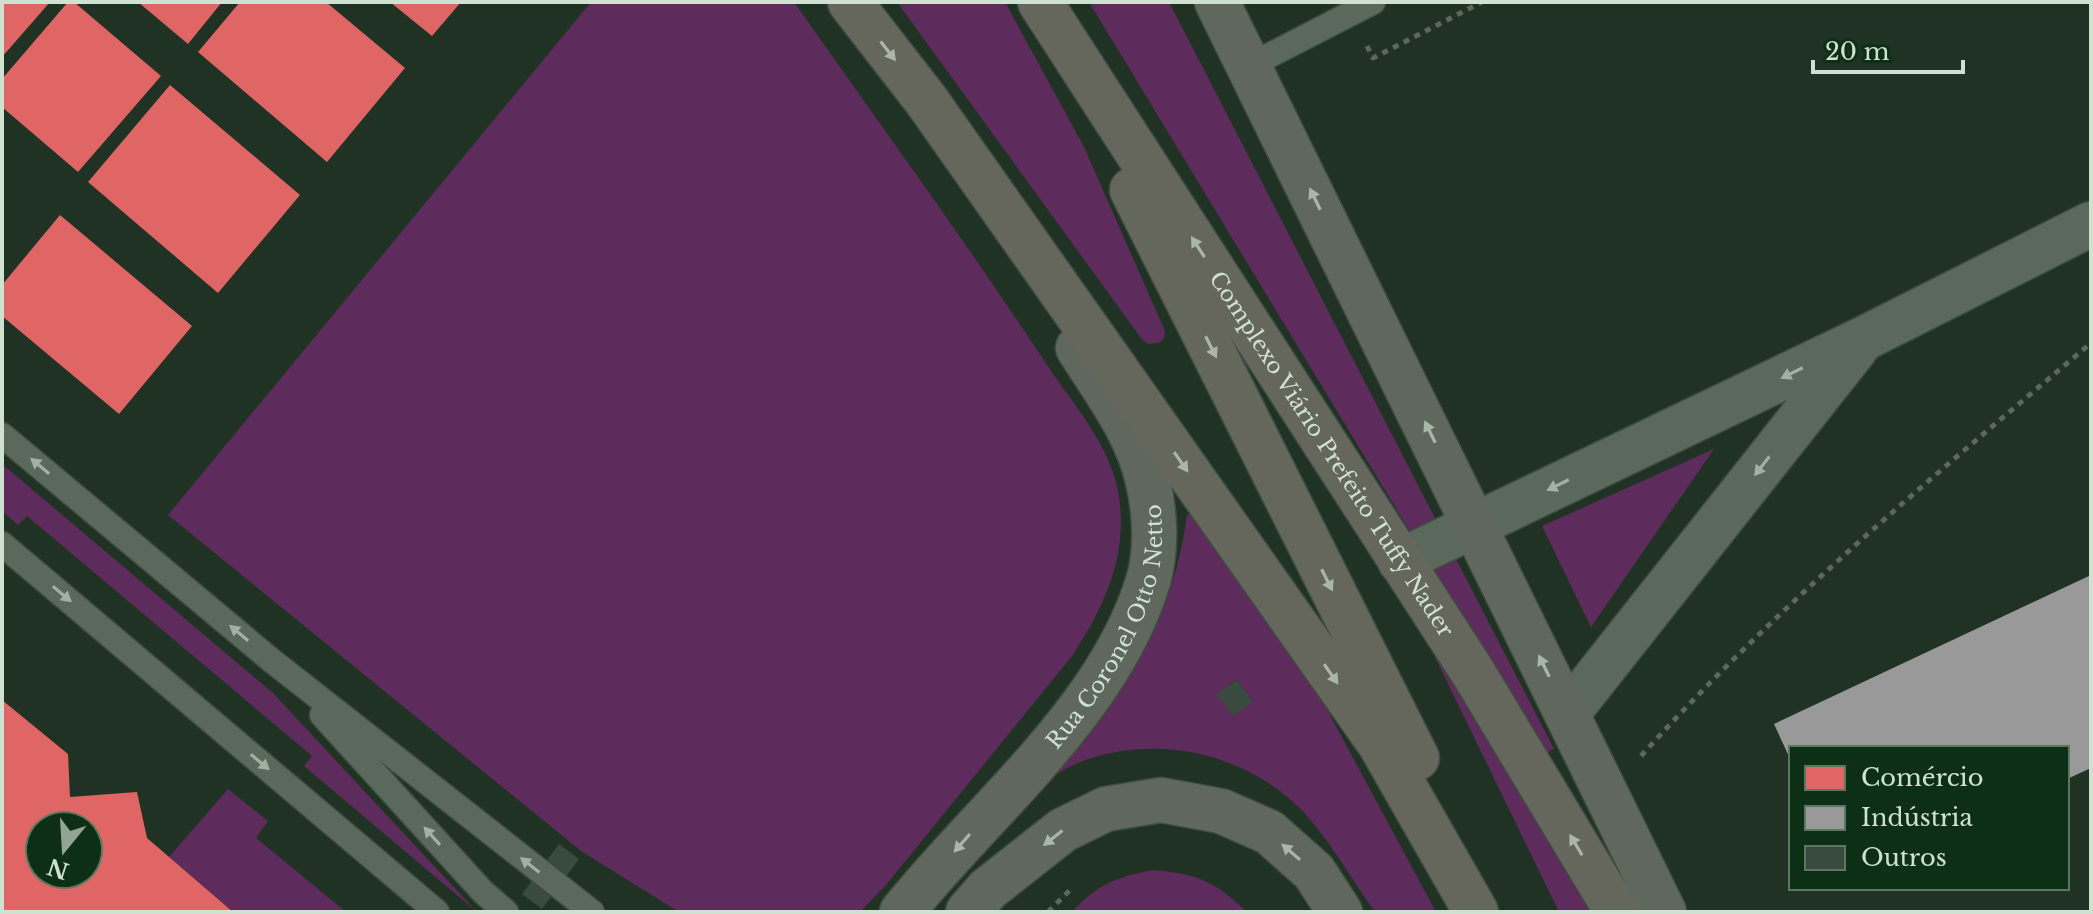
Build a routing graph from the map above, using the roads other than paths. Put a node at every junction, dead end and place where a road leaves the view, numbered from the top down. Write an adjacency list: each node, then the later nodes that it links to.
1 (850, 2): 6 (main road, one-way to 6)
2 (1039, 2): 12 (main road, Complexo Viário Prefeito Tuffy Nader, one-way to 2); 22 (main road, Complexo Viário Prefeito Tuffy Nader, one-way to 22)
3 (1217, 2): 5 (street)
4 (1362, 7): 5 (lane)
5 (1249, 66): 10 (street, one-way to 5)
6 (926, 100): 18 (street, Rua Coronel Otto Netto, one-way to 18); 21 (main road, one-way to 21)
7 (2091, 224): 8 (street)
8 (1863, 339): 10 (street, one-way to 10); 14 (street, one-way to 14)
9 (2, 435): 13 (lane, one-way to 9)
10 (1475, 525): 12 (street); 14 (street, one-way to 10)
11 (2, 544): 15 (lane, one-way to 15)
12 (1400, 561): 23 (main road, Complexo Viário Prefeito Tuffy Nader, one-way to 12)
13 (271, 660): 16 (lane, one-way to 13); 17 (lane, one-way to 13)
14 (1567, 714): 24 (street)
15 (437, 912)
16 (506, 912)
17 (592, 912)
18 (902, 912)
19 (968, 912): 20 (street, one-way to 19)
20 (1340, 912)
21 (1476, 912)
22 (1494, 912)
23 (1617, 912)
24 (1664, 912)

